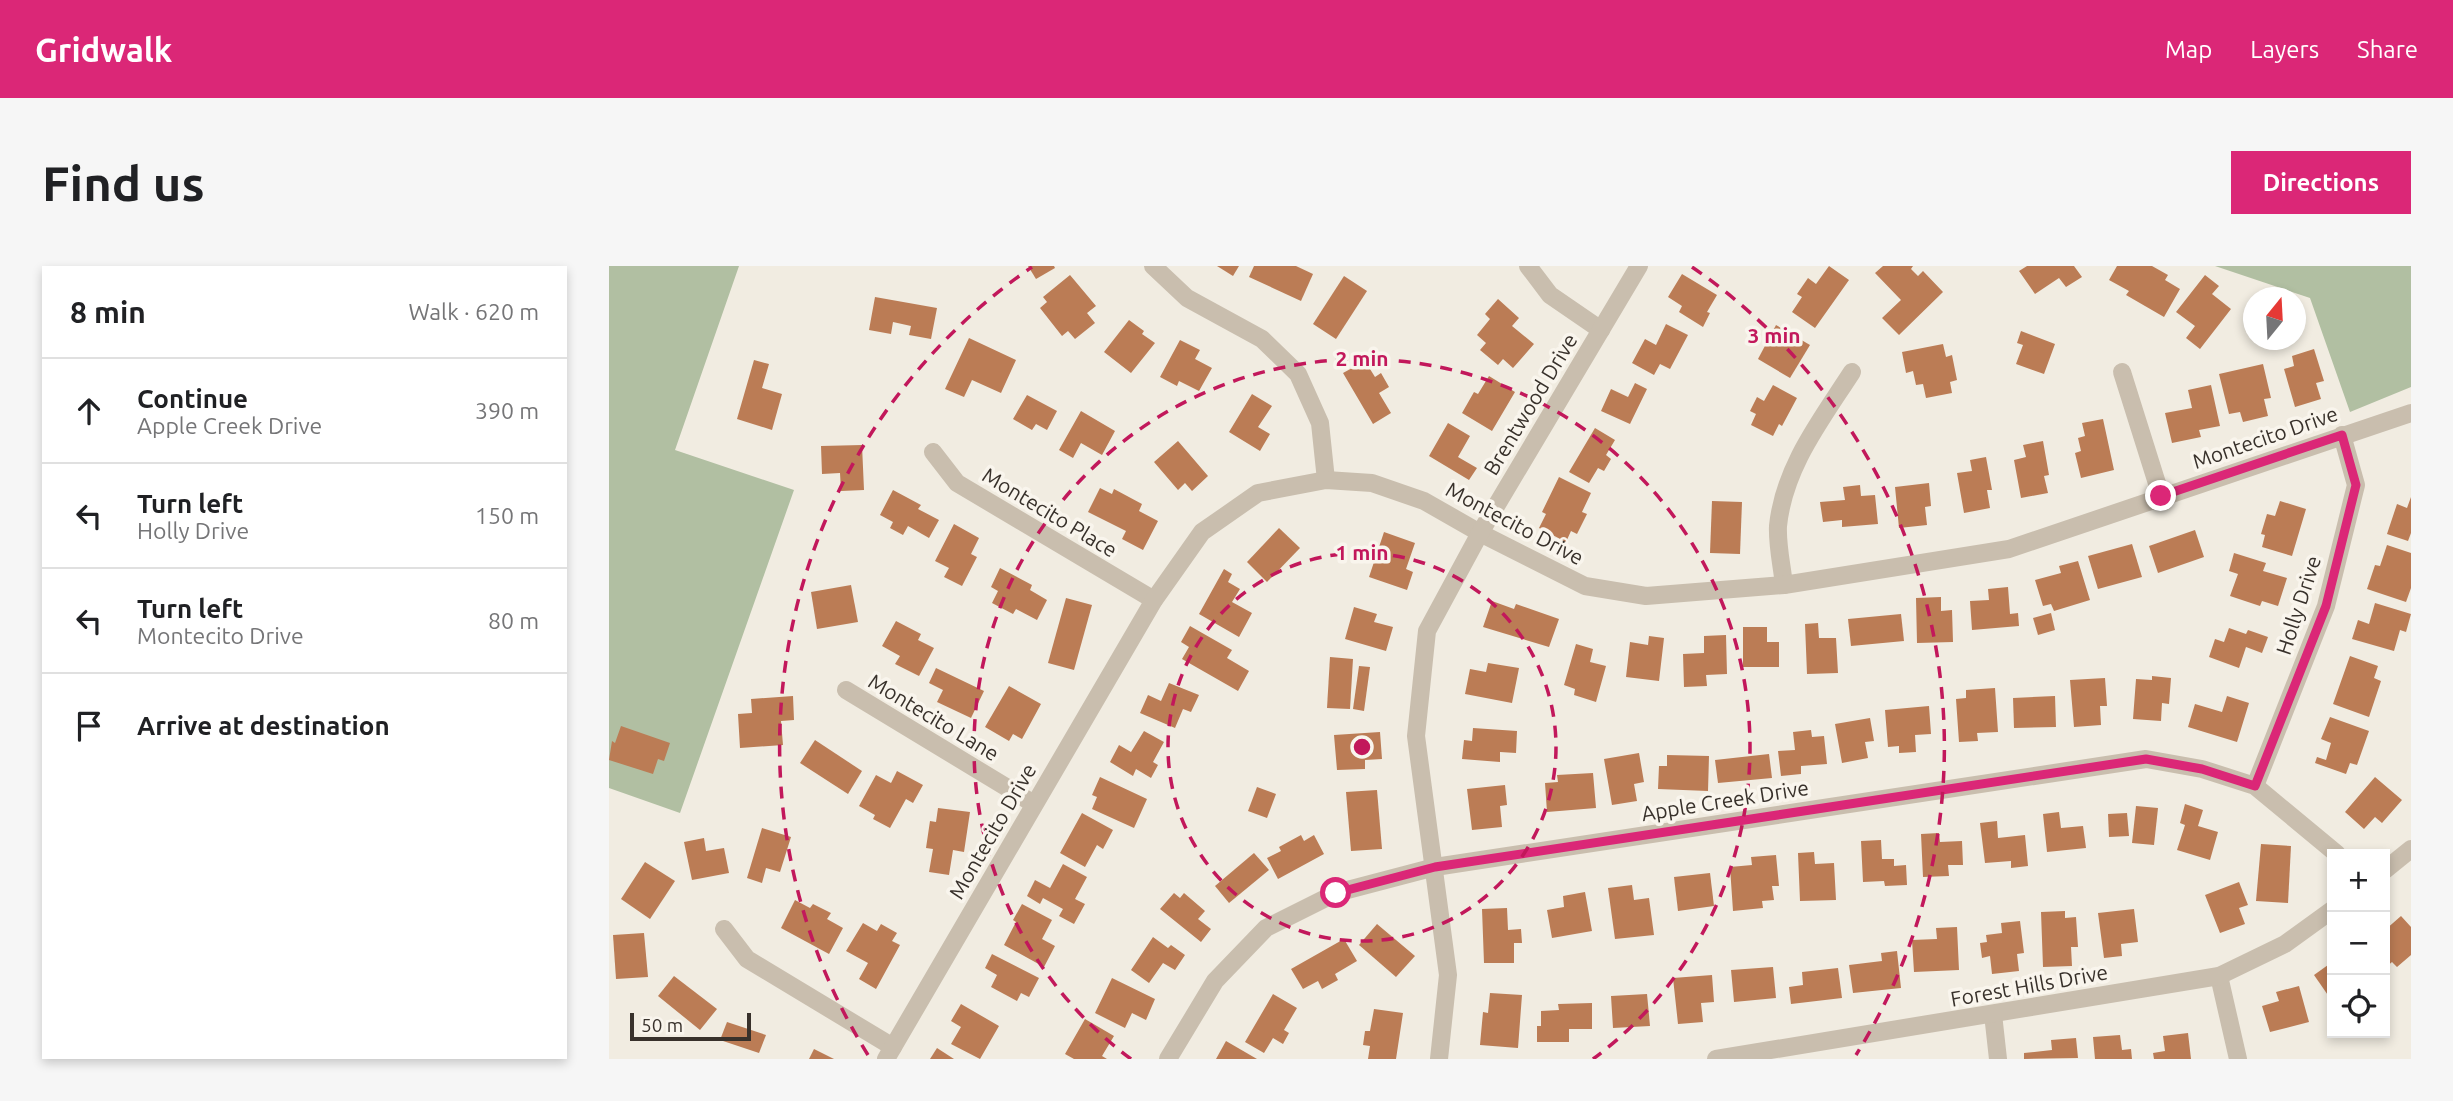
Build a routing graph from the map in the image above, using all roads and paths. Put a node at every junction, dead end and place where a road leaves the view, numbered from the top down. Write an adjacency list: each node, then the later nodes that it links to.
1 (1153, 266): 10 (street)
2 (1528, 266): 4 (street)
3 (1639, 266): 4 (street, Brentwood Drive)
4 (1601, 330): 12 (street, Brentwood Drive)
5 (1852, 372): 13 (street)
6 (2122, 372): 11 (street)
7 (2411, 413): 8 (street, Montecito Drive)
8 (2342, 435): 11 (street, Montecito Drive); 16 (street, Holly Drive)
9 (933, 452): 14 (street, Montecito Place)
10 (1327, 480): 12 (street, Montecito Drive); 14 (street, Montecito Drive)
11 (2161, 496): 13 (street, Montecito Drive)
12 (1480, 533): 13 (street, Montecito Drive); 21 (street, Brentwood Drive)
13 (1784, 585)
14 (1154, 600): 17 (street, Montecito Drive)
15 (846, 690): 17 (street, Montecito Lane)
16 (2255, 786): 18 (street, Apple Creek Drive); 21 (street, Apple Creek Drive)
17 (1034, 804): 26 (street, Montecito Drive)
18 (2331, 849)
19 (2411, 849): 20 (street)
20 (2390, 866)
21 (1435, 867): 27 (street, Apple Creek Drive); 28 (street, Brentwood Drive)
22 (2329, 912): 24 (street, Forest Hills Drive)
23 (724, 929): 26 (street)
24 (2219, 976): 25 (street, Forest Hills Drive); 31 (street)
25 (1993, 1014): 29 (street, Forest Hills Drive); 30 (street)
26 (889, 1053)
27 (1168, 1059)
28 (1439, 1059)
29 (1716, 1059)
30 (1998, 1059)
31 (2238, 1059)

